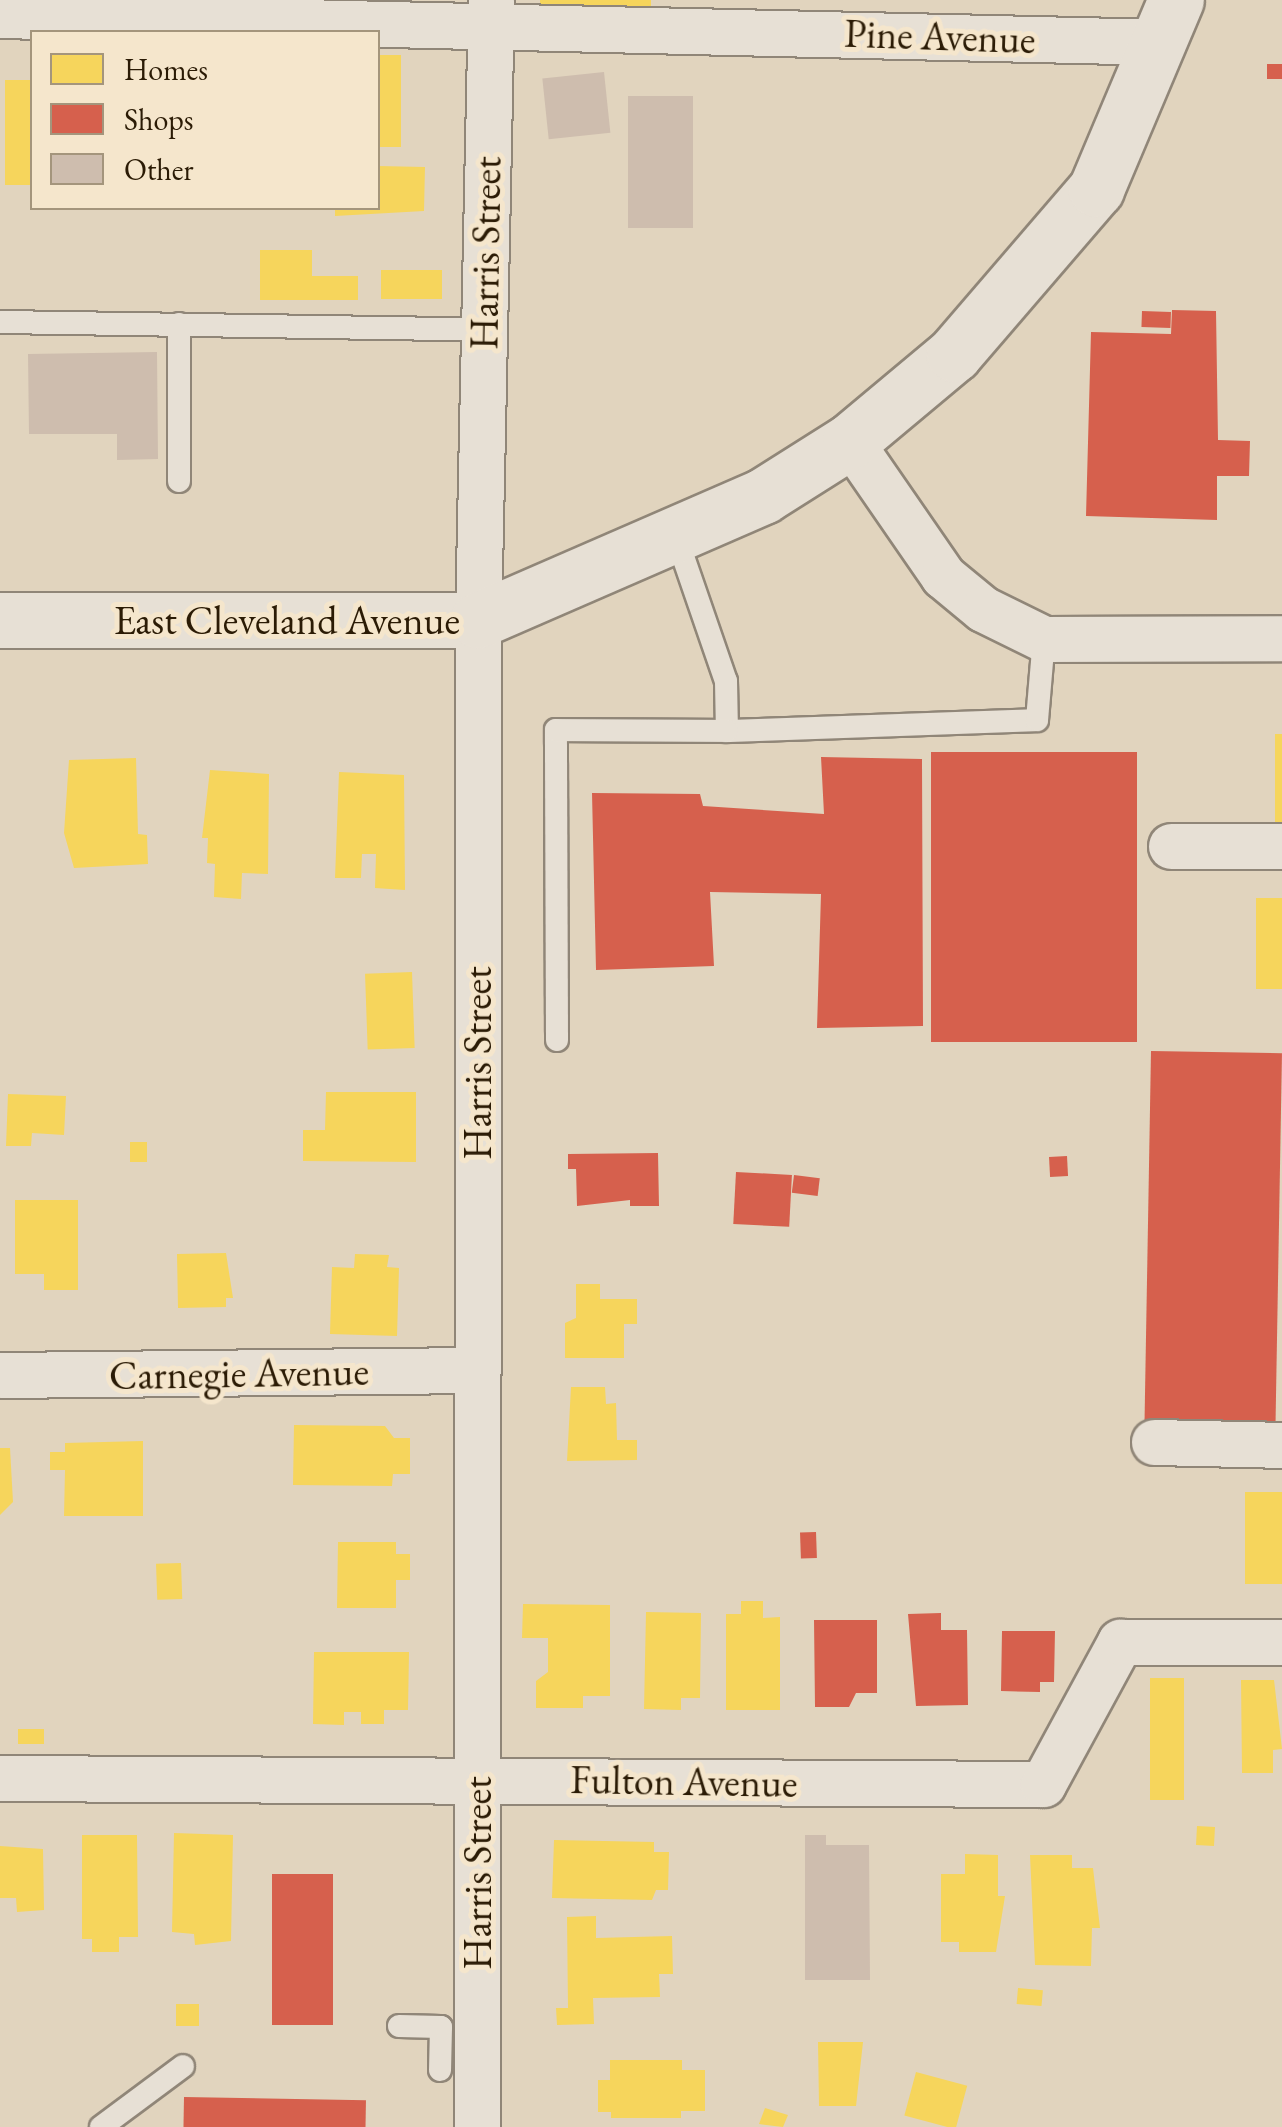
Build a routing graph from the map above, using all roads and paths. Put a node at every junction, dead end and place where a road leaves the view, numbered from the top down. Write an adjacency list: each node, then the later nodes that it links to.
1 (491, 12): 2 (street, Pine Avenue); 3 (street, Pine Avenue); 6 (street, Harris Street)
2 (0, 15)
3 (1168, 21): 7 (main road, East Cleveland Avenue)
4 (0, 322): 5 (lane)
5 (179, 324): 6 (lane); 8 (lane)
6 (483, 330): 11 (street, Harris Street)
7 (850, 441): 9 (main road, East Cleveland Avenue); 13 (street)
8 (179, 481)
9 (677, 539): 11 (main road, East Cleveland Avenue); 14 (lane)
10 (0, 620): 11 (main road, East Cleveland Avenue)
11 (478, 620): 18 (street, Harris Street)
12 (1282, 638): 13 (street)
13 (1044, 639): 14 (lane)
14 (728, 731): 17 (lane)
15 (1170, 846): 16 (street)
16 (1282, 846)
17 (558, 1040)
18 (477, 1370): 19 (street, Carnegie Avenue); 24 (street, Harris Street)
19 (0, 1375)
20 (1154, 1442): 21 (street)
21 (1282, 1444)
22 (1282, 1642): 24 (street, Fulton Avenue)
23 (0, 1778): 24 (street, Fulton Avenue)
24 (477, 1779): 29 (street, Harris Street)
25 (399, 2026): 27 (lane)
26 (183, 2066): 28 (lane)
27 (440, 2070)
28 (101, 2127)
29 (477, 2127)

